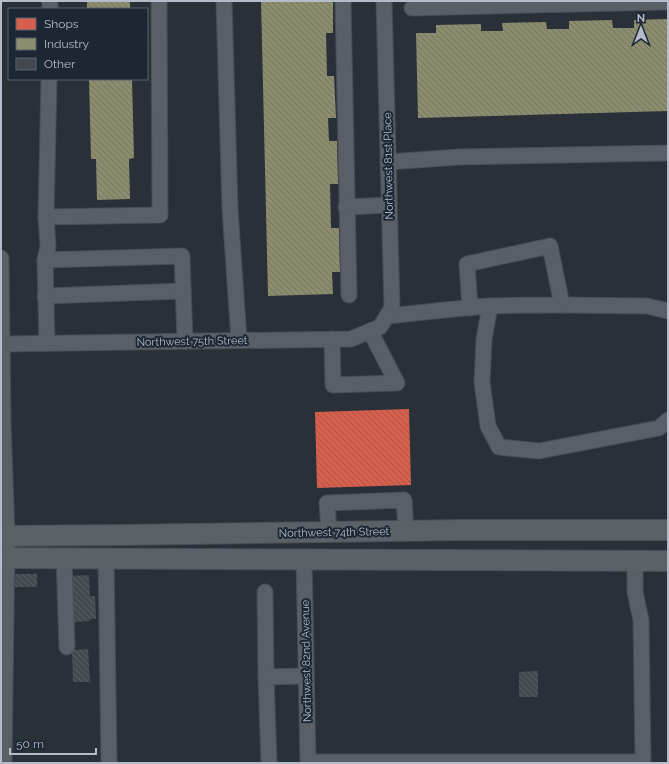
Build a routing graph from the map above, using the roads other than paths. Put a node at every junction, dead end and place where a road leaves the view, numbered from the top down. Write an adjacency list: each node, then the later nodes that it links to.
1 (159, 1): 14 (street)
2 (224, 1): 27 (street)
3 (343, 1): 13 (street)
4 (384, 1): 11 (street, Northwest 81st Place)
5 (622, 2): 6 (street); 7 (street)
6 (668, 2)
7 (491, 3): 8 (street)
8 (412, 8)
9 (49, 80): 14 (street)
10 (668, 154): 11 (street)
11 (388, 162): 12 (street, Northwest 81st Place)
12 (389, 206): 13 (street); 25 (street, Northwest 81st Place)
13 (346, 207): 19 (street)
14 (46, 217): 16 (street)
15 (1, 258): 17 (street)
16 (45, 260): 18 (street); 20 (street)
17 (1, 269): 30 (street)
18 (183, 291): 20 (street); 28 (street)
19 (349, 295)
20 (45, 296): 29 (street)
21 (562, 305): 22 (street, Northwest 75th Street); 23 (street); 24 (street, Northwest 75th Street)
22 (490, 306): 23 (street, Northwest 75th Street); 31 (street)
23 (470, 308): 25 (street, Northwest 75th Street)
24 (668, 311)
25 (379, 325): 26 (street, Northwest 75th Street); 26 (street)
26 (332, 339): 27 (street, Northwest 75th Street)
27 (239, 340): 28 (street, Northwest 75th Street)
28 (185, 341): 29 (street, Northwest 75th Street)
29 (48, 343): 30 (street, Northwest 75th Street)
30 (3, 344): 32 (street)
31 (668, 420)
32 (2, 423): 36 (street)
33 (406, 530): 34 (main road, Northwest 74th Street); 35 (main road, Northwest 74th Street); 35 (street)
34 (668, 530)
35 (329, 532): 36 (main road, Northwest 74th Street)
36 (4, 536): 37 (street)
37 (4, 558): 38 (main road); 50 (street)
38 (64, 558): 39 (main road); 44 (street)
39 (106, 558): 40 (main road); 51 (street)
40 (304, 559): 41 (main road); 45 (street, Northwest 82nd Avenue)
41 (635, 561): 42 (main road); 49 (street)
42 (668, 561)
43 (265, 592): 46 (street)
44 (67, 647)
45 (306, 676): 46 (street); 47 (street, Northwest 82nd Avenue)
46 (266, 677): 52 (street)
47 (308, 762): 48 (street)
48 (348, 762): 49 (street)
49 (643, 762)
50 (4, 763)
51 (109, 763)
52 (269, 763)

